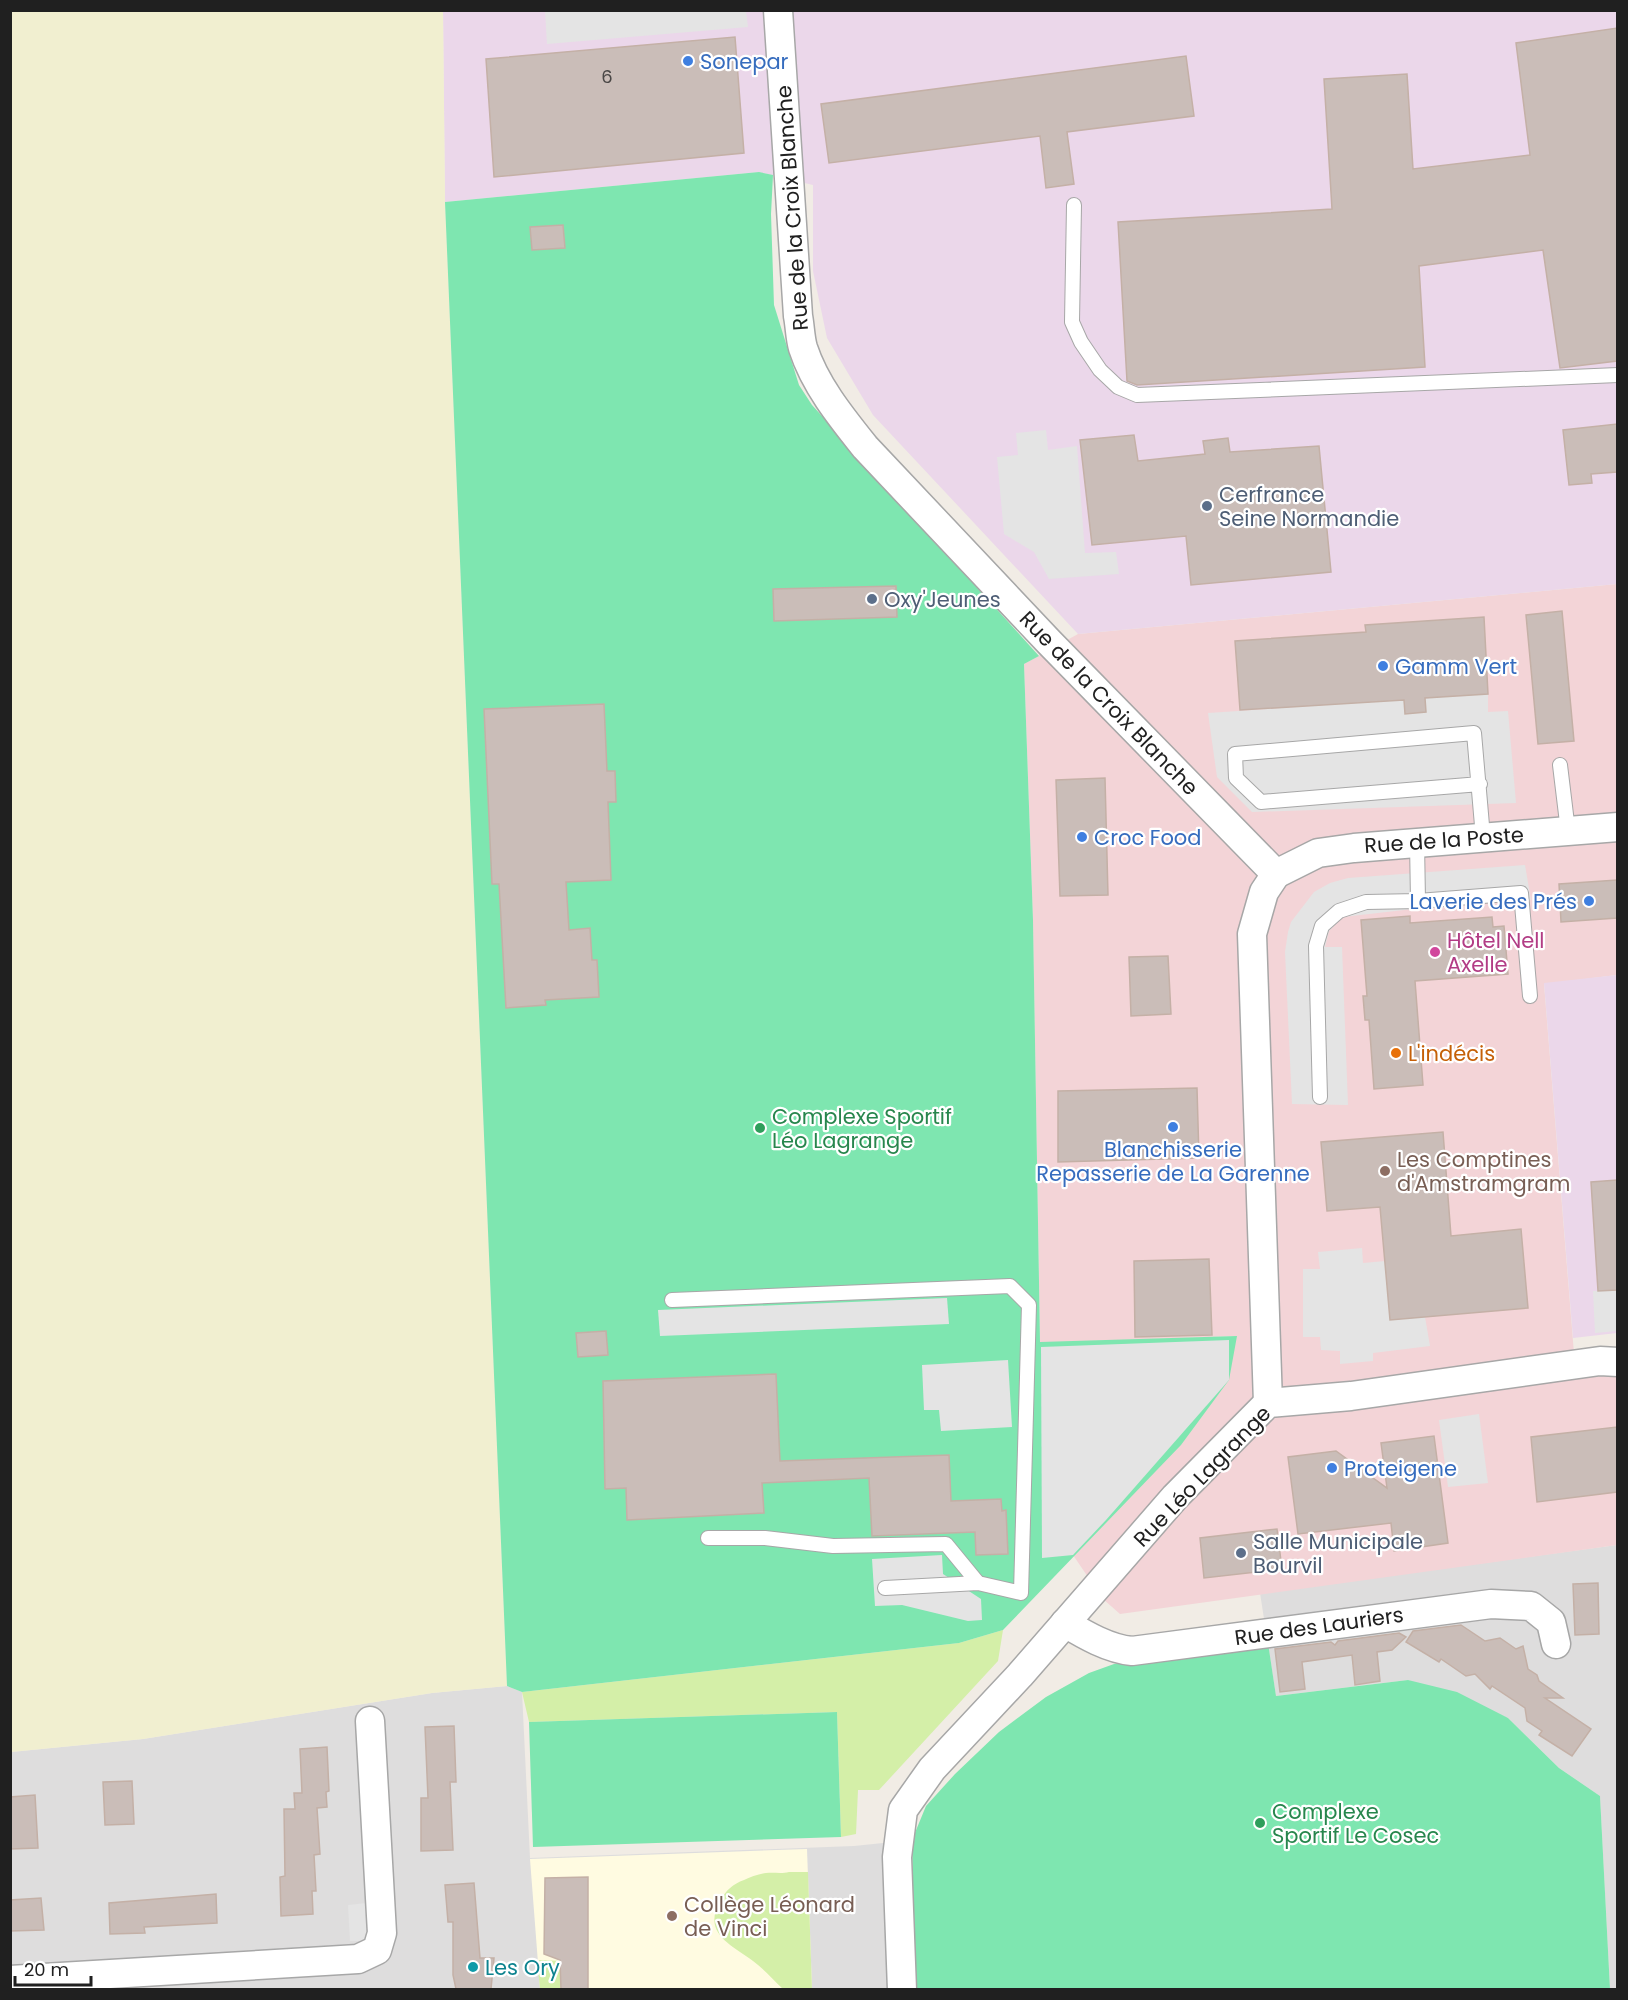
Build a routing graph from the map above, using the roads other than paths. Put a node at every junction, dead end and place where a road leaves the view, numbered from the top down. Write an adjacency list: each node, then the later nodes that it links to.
1 (777, 10): 10 (street, Rue de la Croix Blanche)
2 (1074, 205): 3 (lane)
3 (1617, 375)
4 (1560, 765): 7 (lane)
5 (1480, 784): 5 (lane); 8 (lane)
6 (1617, 827): 7 (street, Rue de la Poste)
7 (1568, 831): 8 (street, Rue de la Poste)
8 (1483, 837): 9 (street, Rue de la Poste)
9 (1417, 842): 10 (street, Rue de la Poste); 11 (lane)
10 (1276, 874): 16 (street)
11 (1418, 901): 12 (lane); 13 (lane)
12 (1530, 996)
13 (1320, 1097)
14 (672, 1300): 18 (lane)
15 (1617, 1362): 16 (street, Rue Léo Lagrange)
16 (1268, 1403): 20 (street, Rue Léo Lagrange)
17 (708, 1538): 18 (lane)
18 (978, 1583): 19 (lane)
19 (885, 1588)
20 (1065, 1623): 21 (street, Rue des Lauriers); 24 (street, Rue Léo Lagrange)
21 (1556, 1644)
22 (370, 1721): 23 (street)
23 (10, 1980)
24 (902, 1989)

